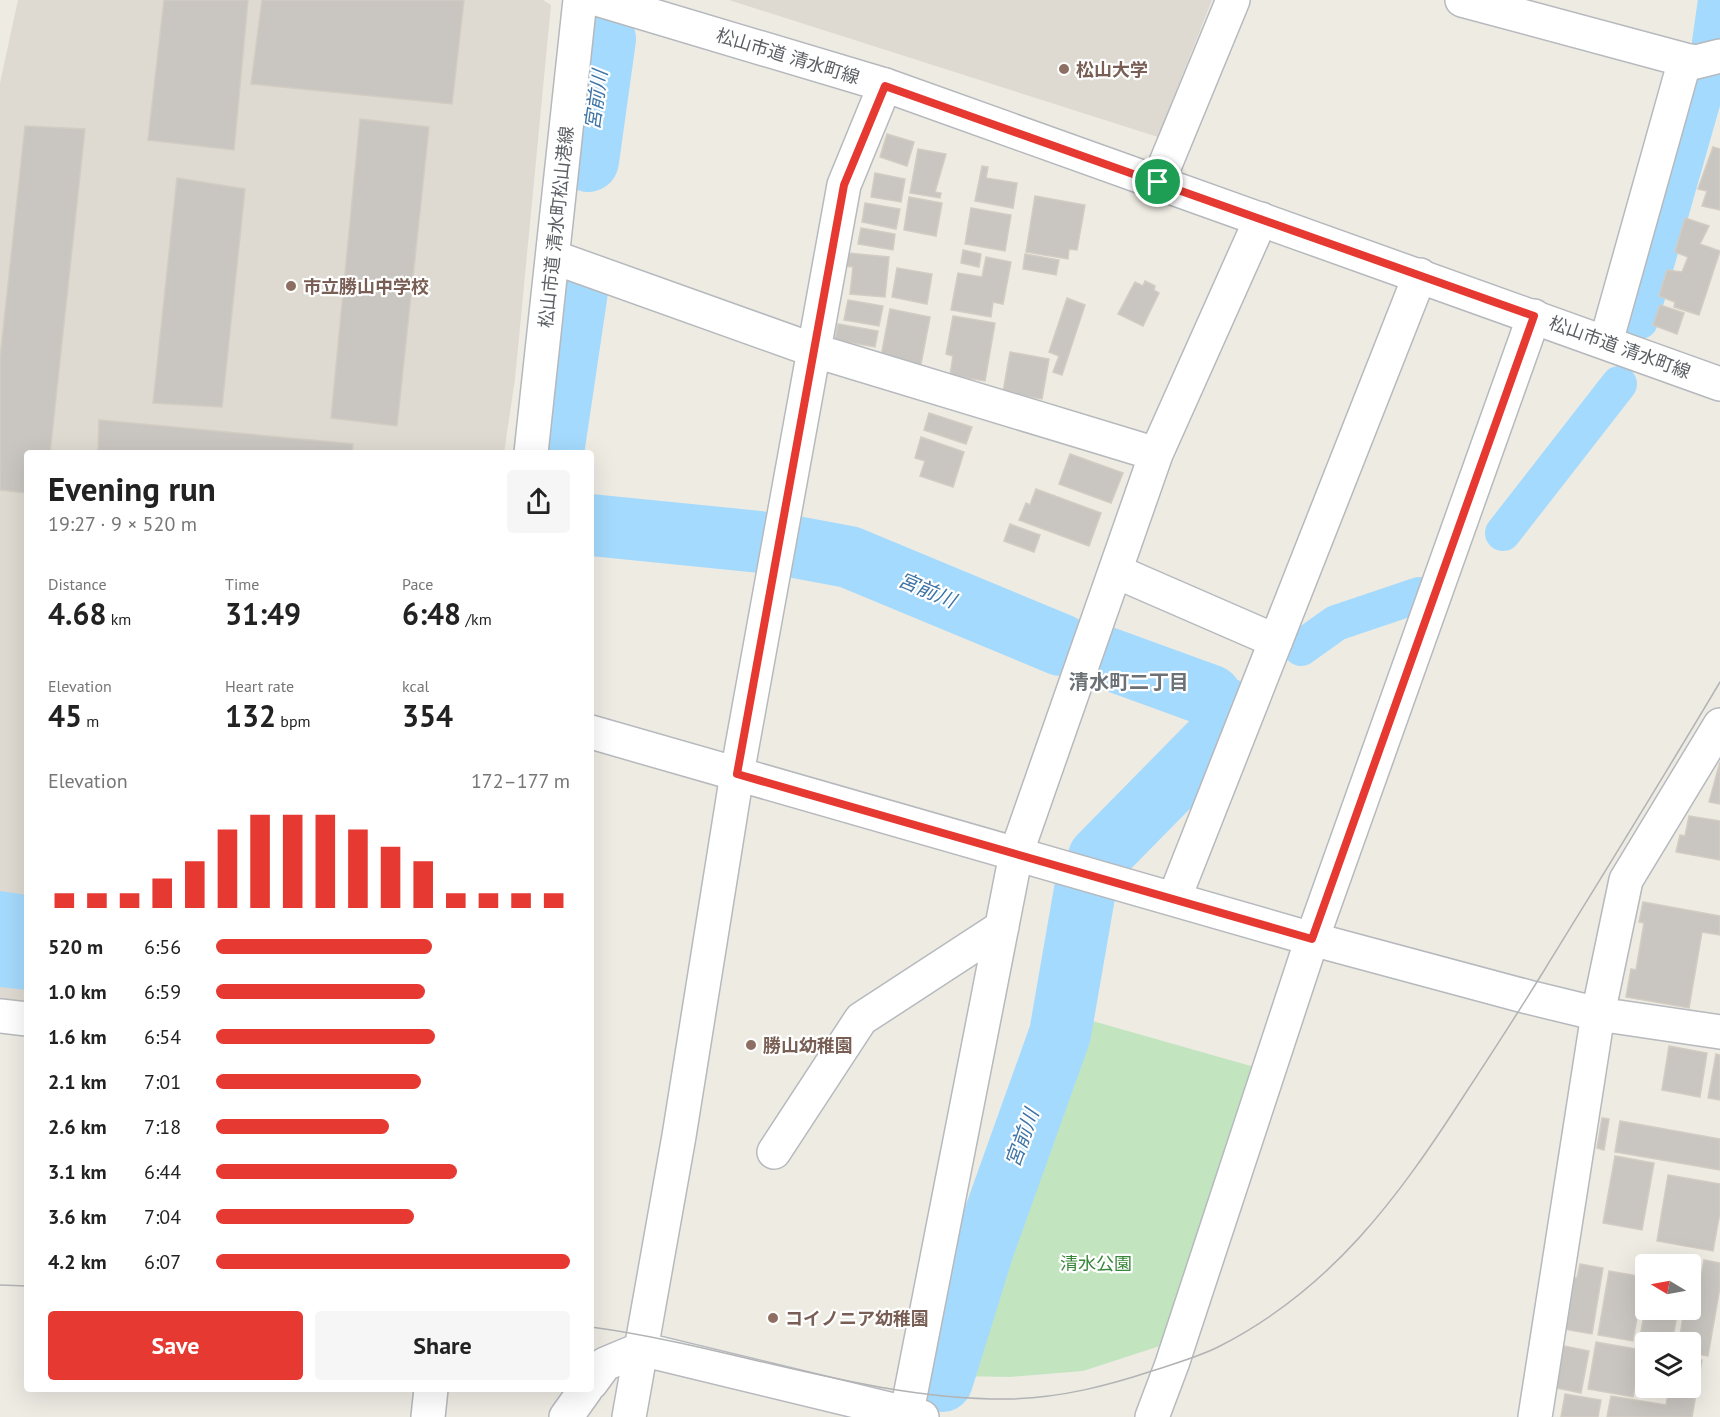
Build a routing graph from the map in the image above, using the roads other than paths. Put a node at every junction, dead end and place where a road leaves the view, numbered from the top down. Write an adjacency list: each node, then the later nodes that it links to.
1 (580, 0): 9 (street, 松山市道 清水町松山港線)
2 (600, 0): 6 (street, 松山市道 清水町線)
3 (1233, 0): 7 (street)
4 (1462, 0): 5 (street)
5 (1700, 59): 12 (street)
6 (885, 86): 7 (street, 松山市道 清水町線); 13 (street)
7 (1158, 182): 8 (street, 松山市道 清水町線)
8 (1261, 219): 10 (street, 松山市道 清水町線); 16 (street)
9 (553, 257): 13 (street); 15 (street, 松山市道 清水町松山港線)
10 (1420, 275): 11 (street, 松山市道 清水町線); 18 (street)
11 (1534, 316): 12 (street, 松山市道 清水町線); 25 (street)
12 (1606, 342): 14 (street, 松山市道 清水町線)
13 (816, 351): 16 (street); 21 (street)
14 (1720, 384)
15 (531, 450)
16 (1156, 454): 17 (street)
17 (1115, 571): 18 (street); 22 (street)
18 (1276, 641): 23 (street)
19 (1720, 725): 26 (street)
20 (594, 733): 21 (street)
21 (737, 774): 22 (street); 31 (street)
22 (1016, 854): 23 (street); 24 (street)
23 (1174, 899): 25 (street)
24 (1002, 927): 30 (street); 35 (street)
25 (1312, 939): 26 (street); 39 (street)
26 (1598, 1014): 29 (street); 40 (street)
27 (0, 1016): 28 (street)
28 (24, 1019)
29 (1720, 1032)
30 (774, 1152)
31 (641, 1349): 32 (street); 35 (street); 38 (street)
32 (594, 1379)
33 (431, 1392): 36 (street)
34 (584, 1392): 37 (street)
35 (911, 1416)
36 (429, 1417)
37 (566, 1417)
38 (629, 1417)
39 (1152, 1417)
40 (1535, 1417)

